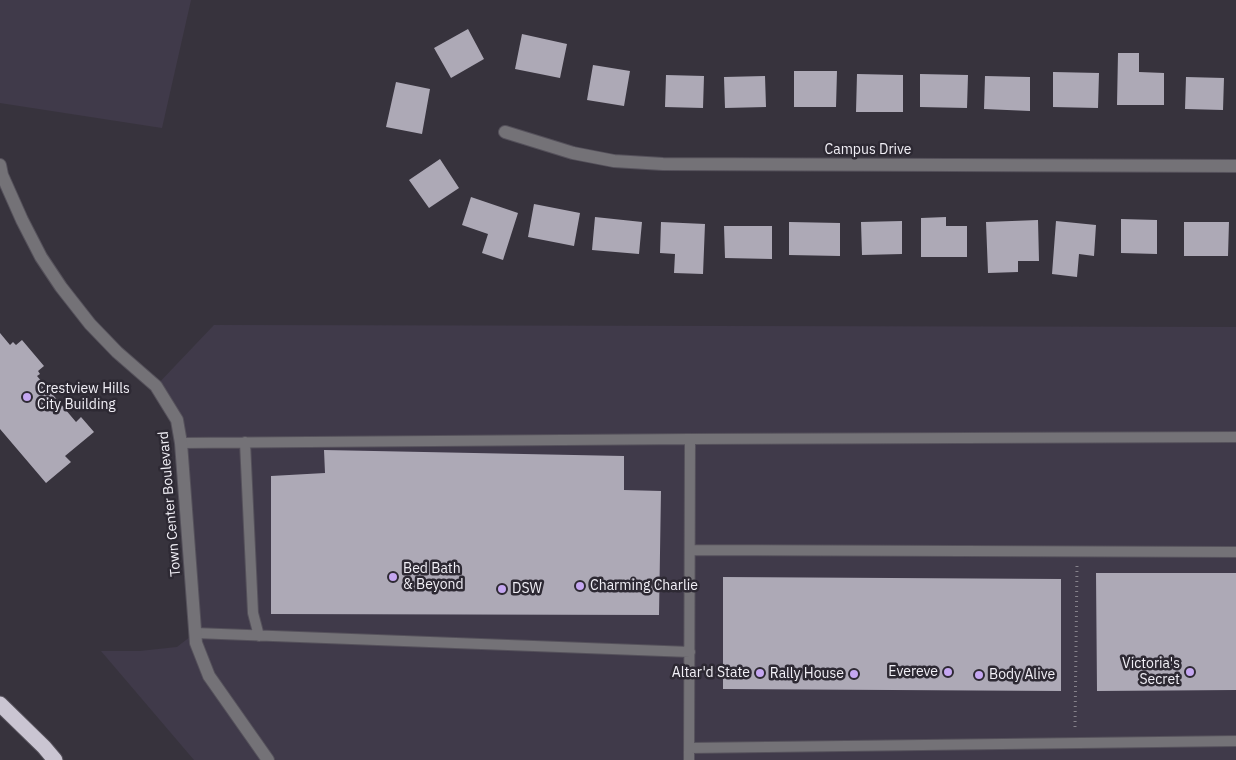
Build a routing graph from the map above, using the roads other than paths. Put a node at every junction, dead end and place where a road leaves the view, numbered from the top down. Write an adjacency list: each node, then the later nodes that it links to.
1 (505, 132): 3 (street, Campus Drive)
2 (0, 165): 7 (street, Town Center Boulevard)
3 (1236, 166)
4 (1236, 437): 5 (lane)
5 (690, 439): 6 (lane); 8 (lane)
6 (245, 442): 7 (lane); 11 (lane)
7 (181, 443): 10 (street, Town Center Boulevard)
8 (690, 550): 9 (lane); 12 (lane)
9 (1236, 552)
10 (195, 633): 11 (lane); 17 (street, Town Center Boulevard)
11 (259, 636): 12 (lane)
12 (690, 652): 15 (lane)
13 (0, 704): 16 (highway)
14 (1236, 741): 15 (lane)
15 (689, 748): 18 (lane)
16 (55, 760)
17 (268, 760)
18 (689, 760)

